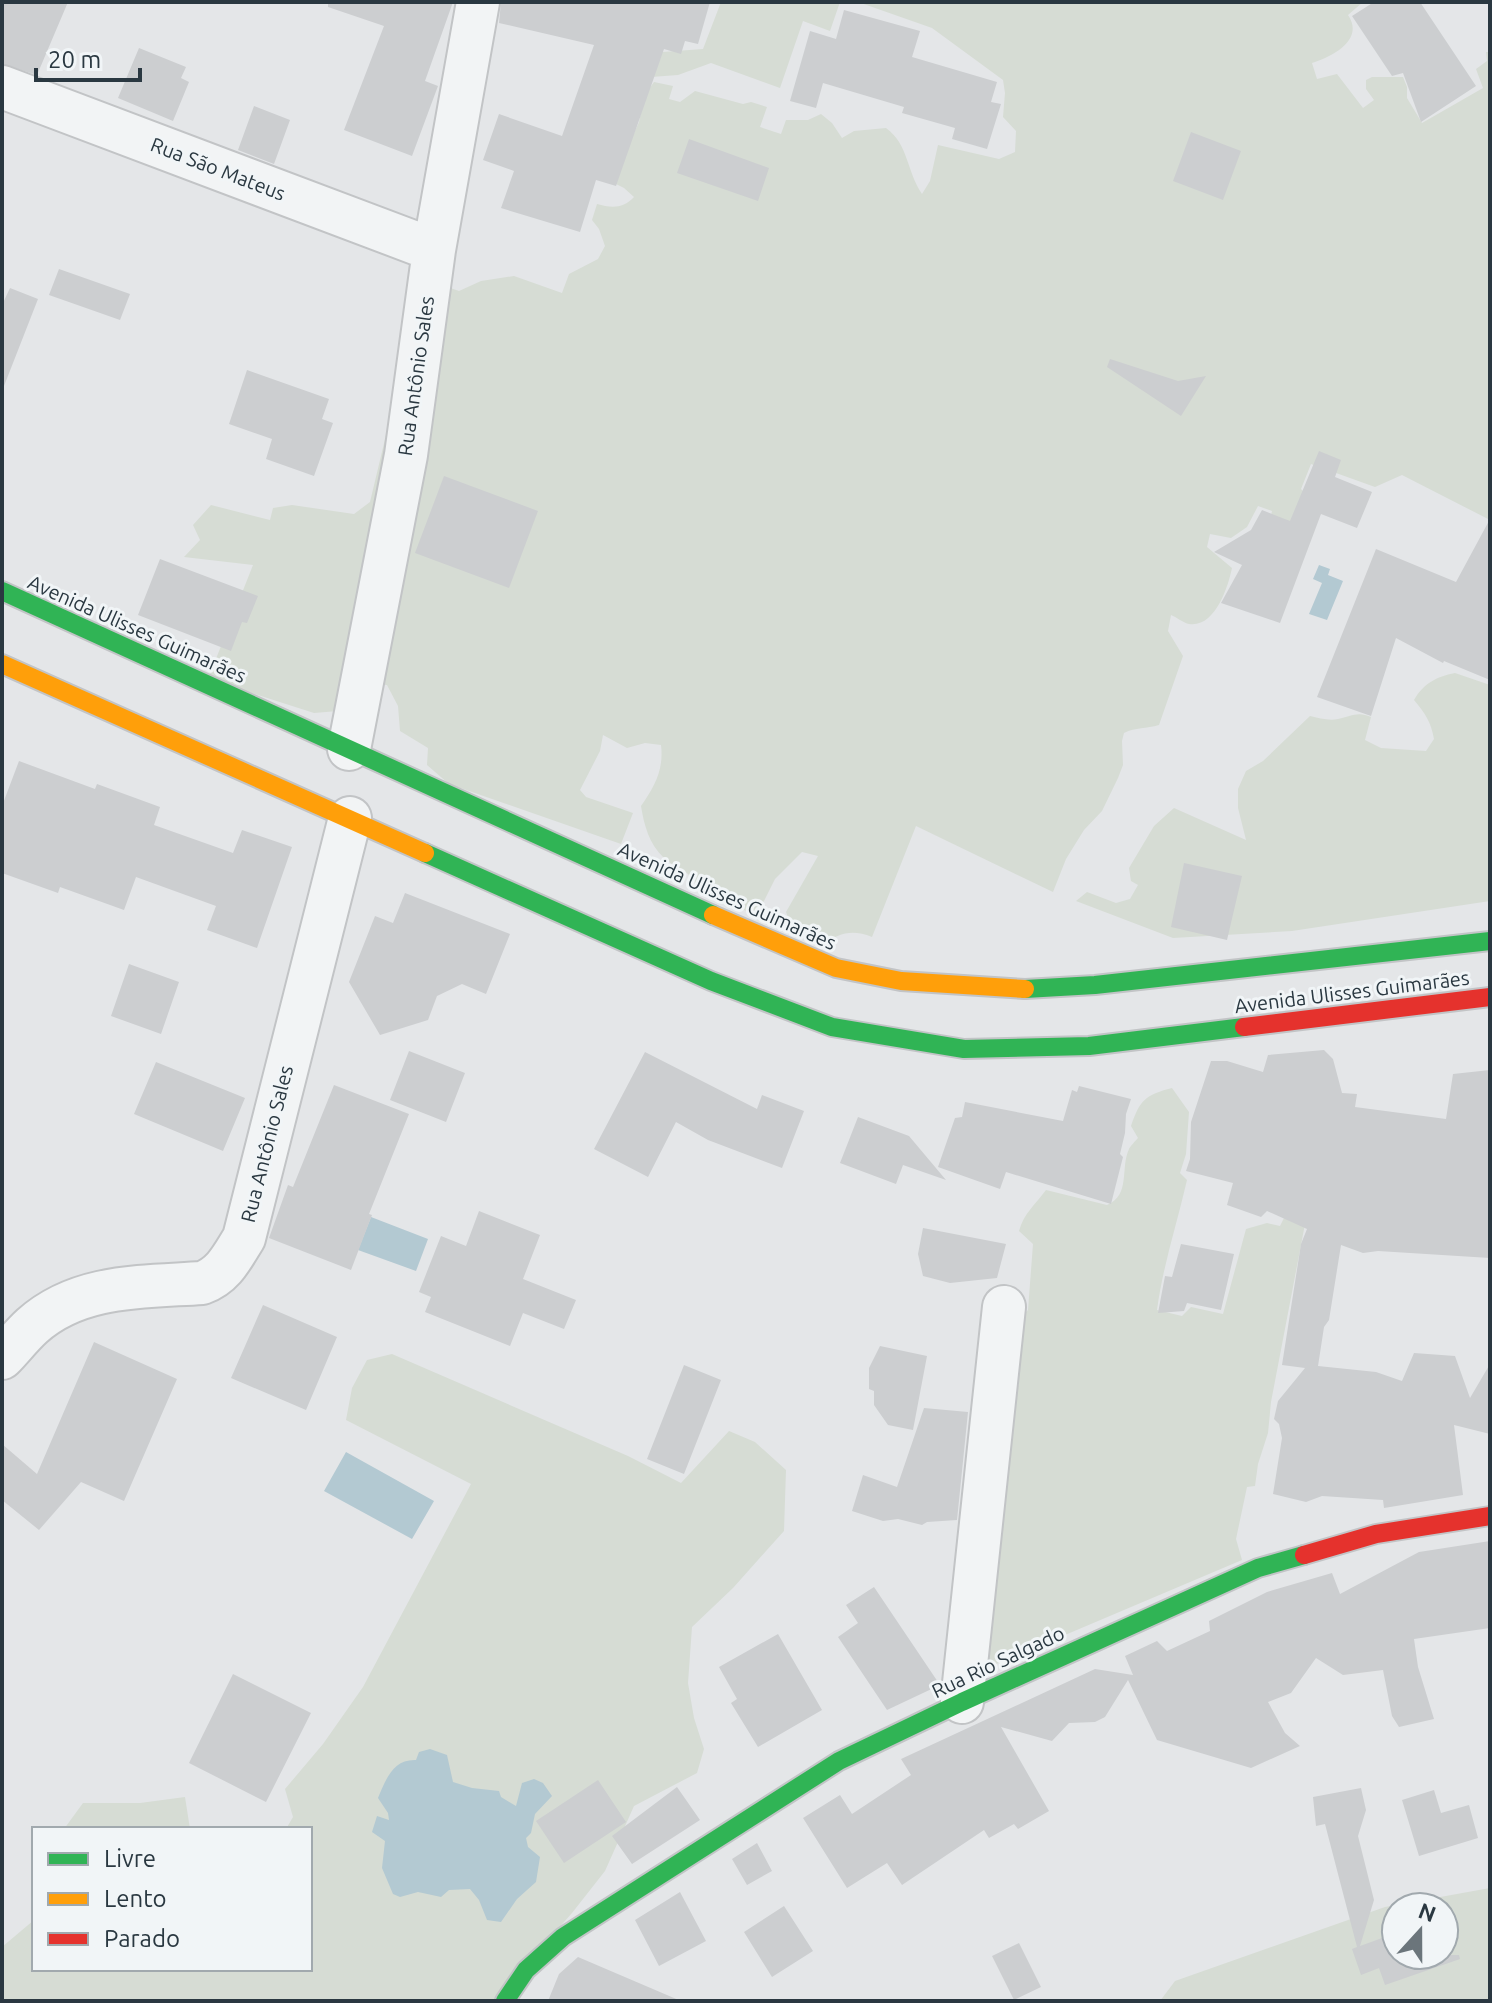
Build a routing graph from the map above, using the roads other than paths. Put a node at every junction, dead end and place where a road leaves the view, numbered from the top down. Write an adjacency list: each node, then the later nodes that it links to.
1 (478, 2): 3 (street, Rua Antônio Sales)
2 (2, 87): 3 (street, Rua São Mateus)
3 (434, 250): 6 (street, Rua Antônio Sales)
4 (2, 591): 6 (main road, Avenida Ulisses Guimarães)
5 (2, 664): 7 (main road, Avenida Ulisses Guimarães)
6 (349, 749): 8 (main road, Avenida Ulisses Guimarães)
7 (350, 818): 9 (main road, Avenida Ulisses Guimarães); 11 (street, Rua Antônio Sales)
8 (1490, 941)
9 (1490, 997)
10 (1004, 1307): 13 (street)
11 (2, 1358)
12 (1490, 1516): 13 (main road, Rua Rio Salgado)
13 (962, 1702): 14 (main road, Rua Rio Salgado)
14 (505, 2001)

